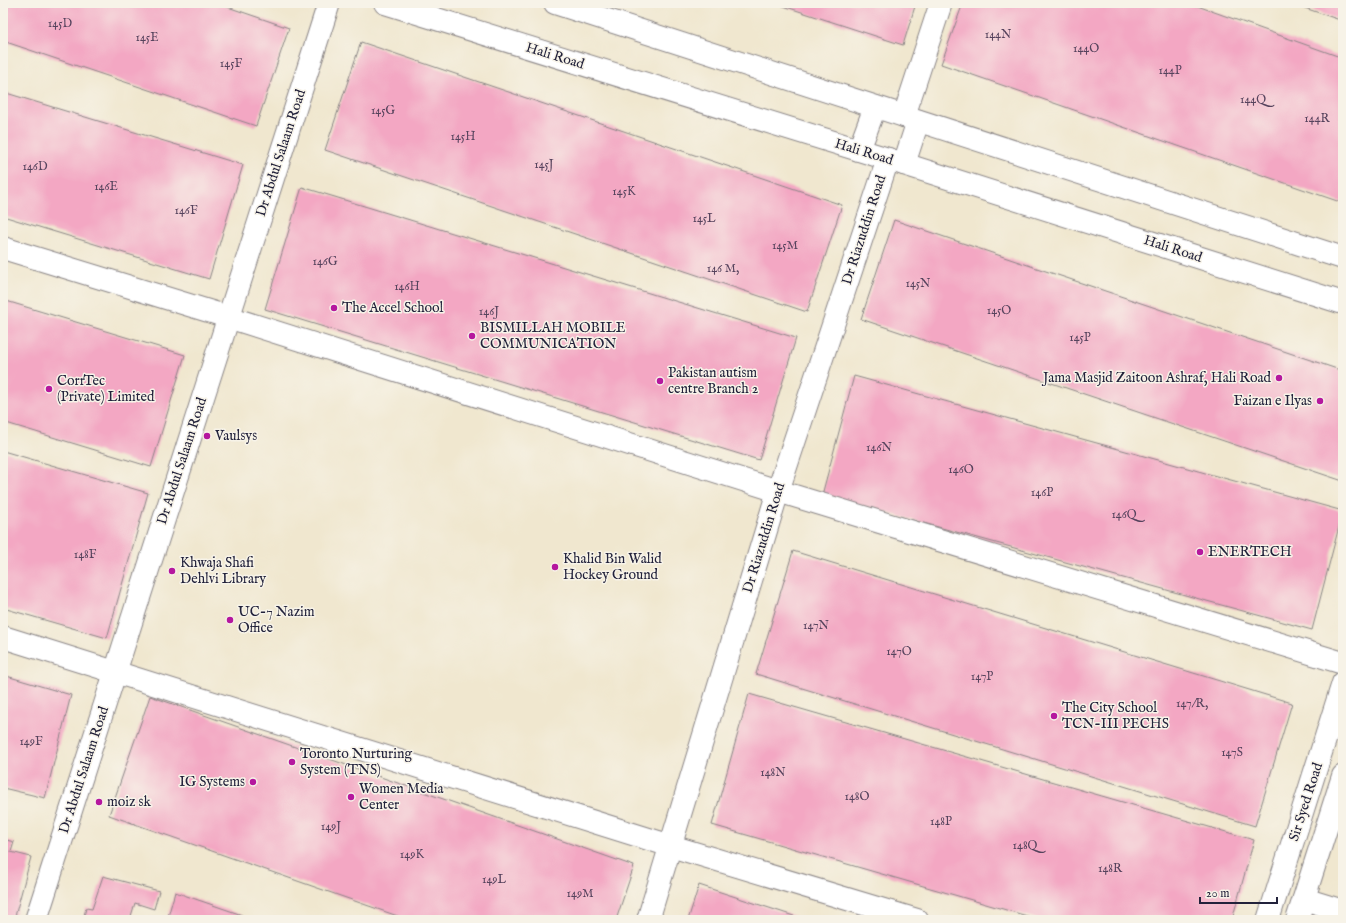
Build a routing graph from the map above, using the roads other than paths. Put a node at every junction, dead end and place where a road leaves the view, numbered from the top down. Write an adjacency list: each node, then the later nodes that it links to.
1 (329, 3): 12 (street, Dr Abdul Salaam Road)
2 (385, 3): 7 (street, Hali Road)
3 (555, 3): 5 (street)
4 (941, 3): 6 (street)
5 (875, 107): 6 (street); 7 (street)
6 (911, 118): 8 (street, Dr Riazuddin Road); 10 (street)
7 (859, 150): 8 (street, Hali Road)
8 (896, 162): 11 (street, Hali Road); 13 (street, Dr Riazuddin Road)
9 (3, 248): 12 (street)
10 (1343, 258)
11 (1343, 303)
12 (228, 317): 13 (street); 16 (street, Dr Abdul Salaam Road)
13 (778, 491): 15 (street); 20 (street, Dr Riazuddin Road)
14 (3, 637): 16 (street)
15 (1343, 663)
16 (116, 672): 20 (street); 23 (street, Dr Abdul Salaam Road)
17 (1343, 683): 18 (street, Sir Syed Road)
18 (1335, 737): 26 (street, Sir Syed Road)
19 (1343, 776): 21 (street, Sir Syed Road)
20 (671, 846): 24 (street, Dr Riazuddin Road); 25 (street)
21 (1304, 899): 22 (street); 27 (street, Sir Syed Road)
22 (1343, 911)
23 (36, 920)
24 (648, 920)
25 (917, 920)
26 (1268, 920)
27 (1297, 920)

